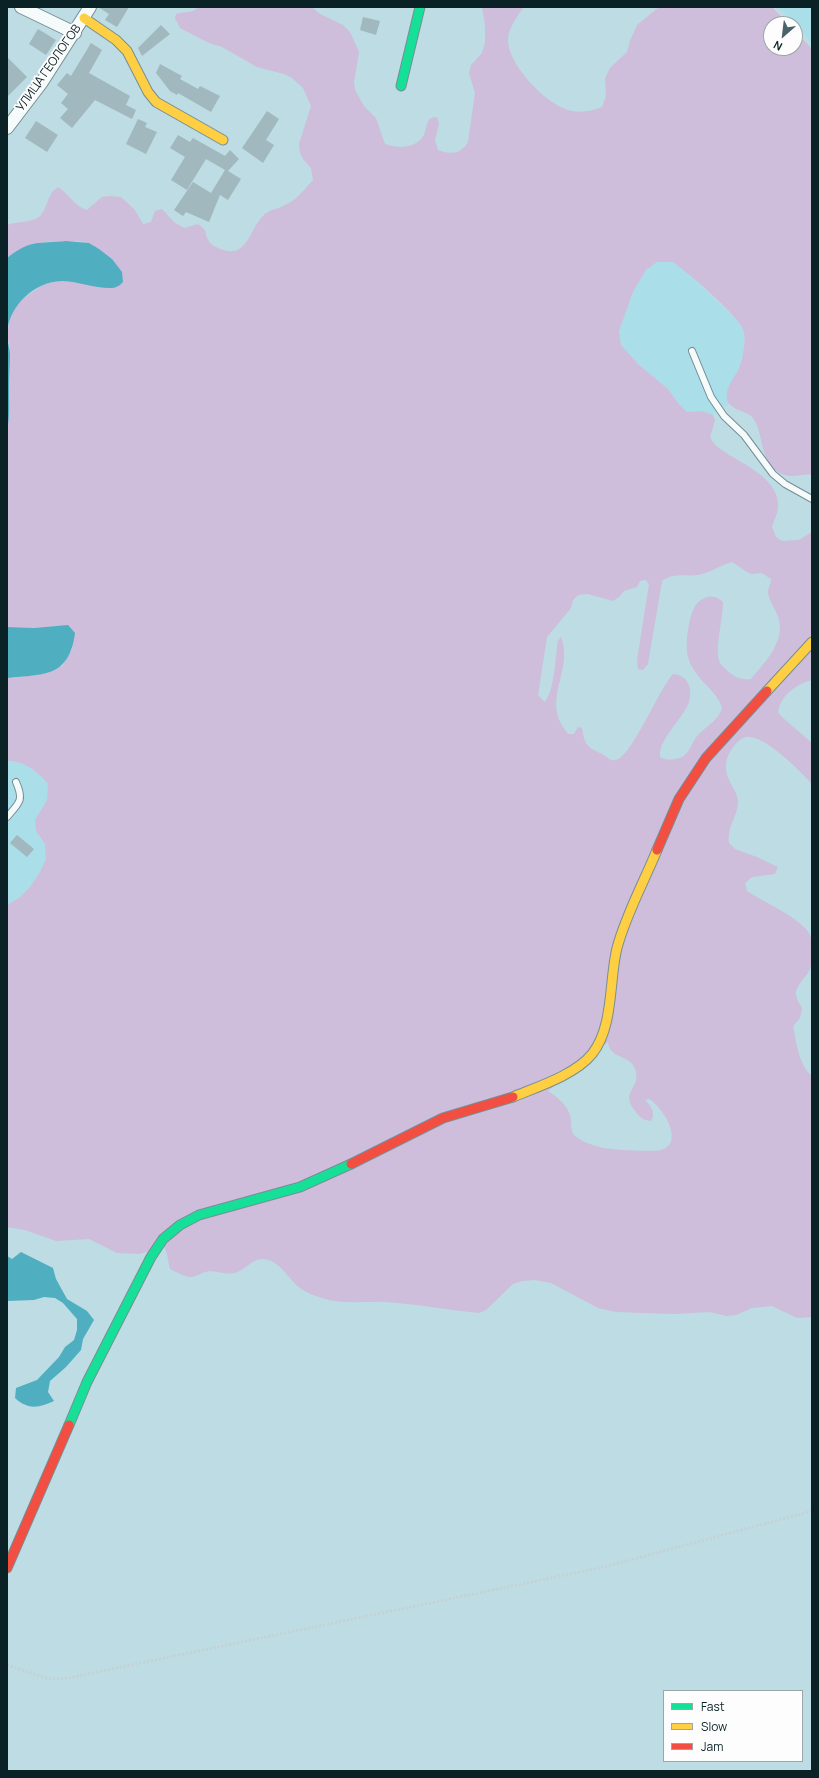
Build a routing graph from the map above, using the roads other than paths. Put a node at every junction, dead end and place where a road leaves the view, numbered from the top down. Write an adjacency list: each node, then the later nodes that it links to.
1 (22, 7): 5 (street)
2 (90, 7): 4 (street, УЛИЦА ГЕОЛОГОВ)
3 (420, 7): 6 (street)
4 (84, 18): 5 (street, УЛИЦА ГЕОЛОГОВ); 8 (street)
5 (75, 33): 7 (street, УЛИЦА ГЕОЛОГОВ)
6 (401, 86)
7 (7, 128)
8 (223, 140)
9 (692, 351): 10 (lane)
10 (812, 499)
11 (812, 642): 14 (street)
12 (16, 782): 13 (lane)
13 (7, 817)
14 (7, 1568)

